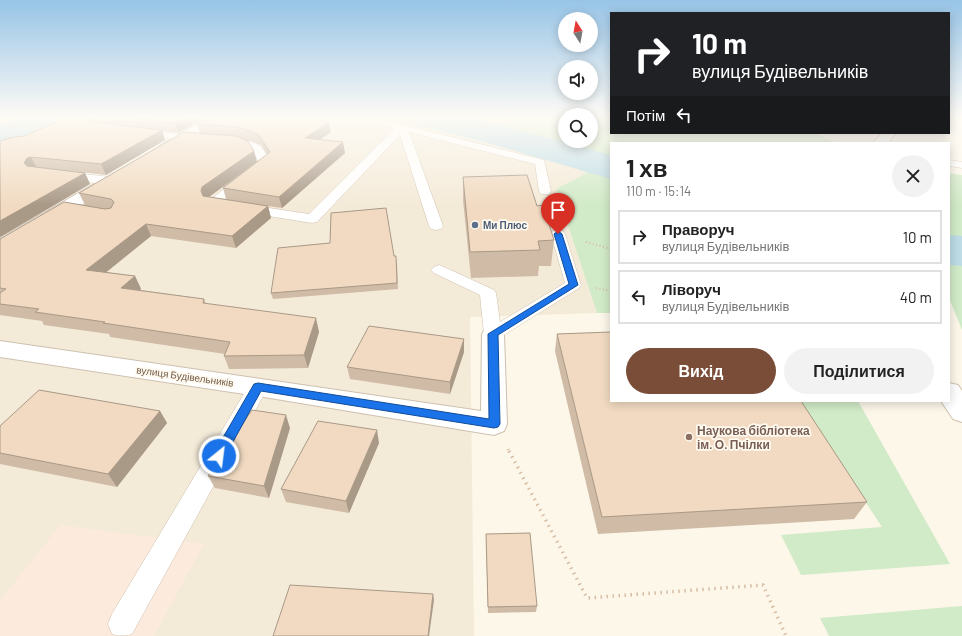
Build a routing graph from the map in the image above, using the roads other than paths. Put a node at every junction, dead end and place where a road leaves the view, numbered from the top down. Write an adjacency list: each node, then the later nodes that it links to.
1 (168, 147): 6 (street)
2 (253, 147): 3 (lane)
3 (383, 147)
4 (409, 147): 14 (lane)
5 (480, 147): 11 (lane)
6 (156, 154)
7 (950, 163): 8 (lane)
8 (962, 165)
9 (52, 175): 10 (lane)
10 (117, 177): 12 (street)
11 (545, 191)
12 (65, 207): 13 (lane); 16 (street)
13 (88, 211)
14 (436, 226)
15 (558, 234): 18 (lane)
16 (0, 246)
17 (439, 270): 18 (lane)
18 (493, 334): 20 (street, вулиця Будівельників)
19 (0, 349): 20 (street, вулиця Будівельників)
20 (258, 387): 23 (lane)
21 (950, 394): 22 (street)
22 (962, 412)
23 (122, 624)

